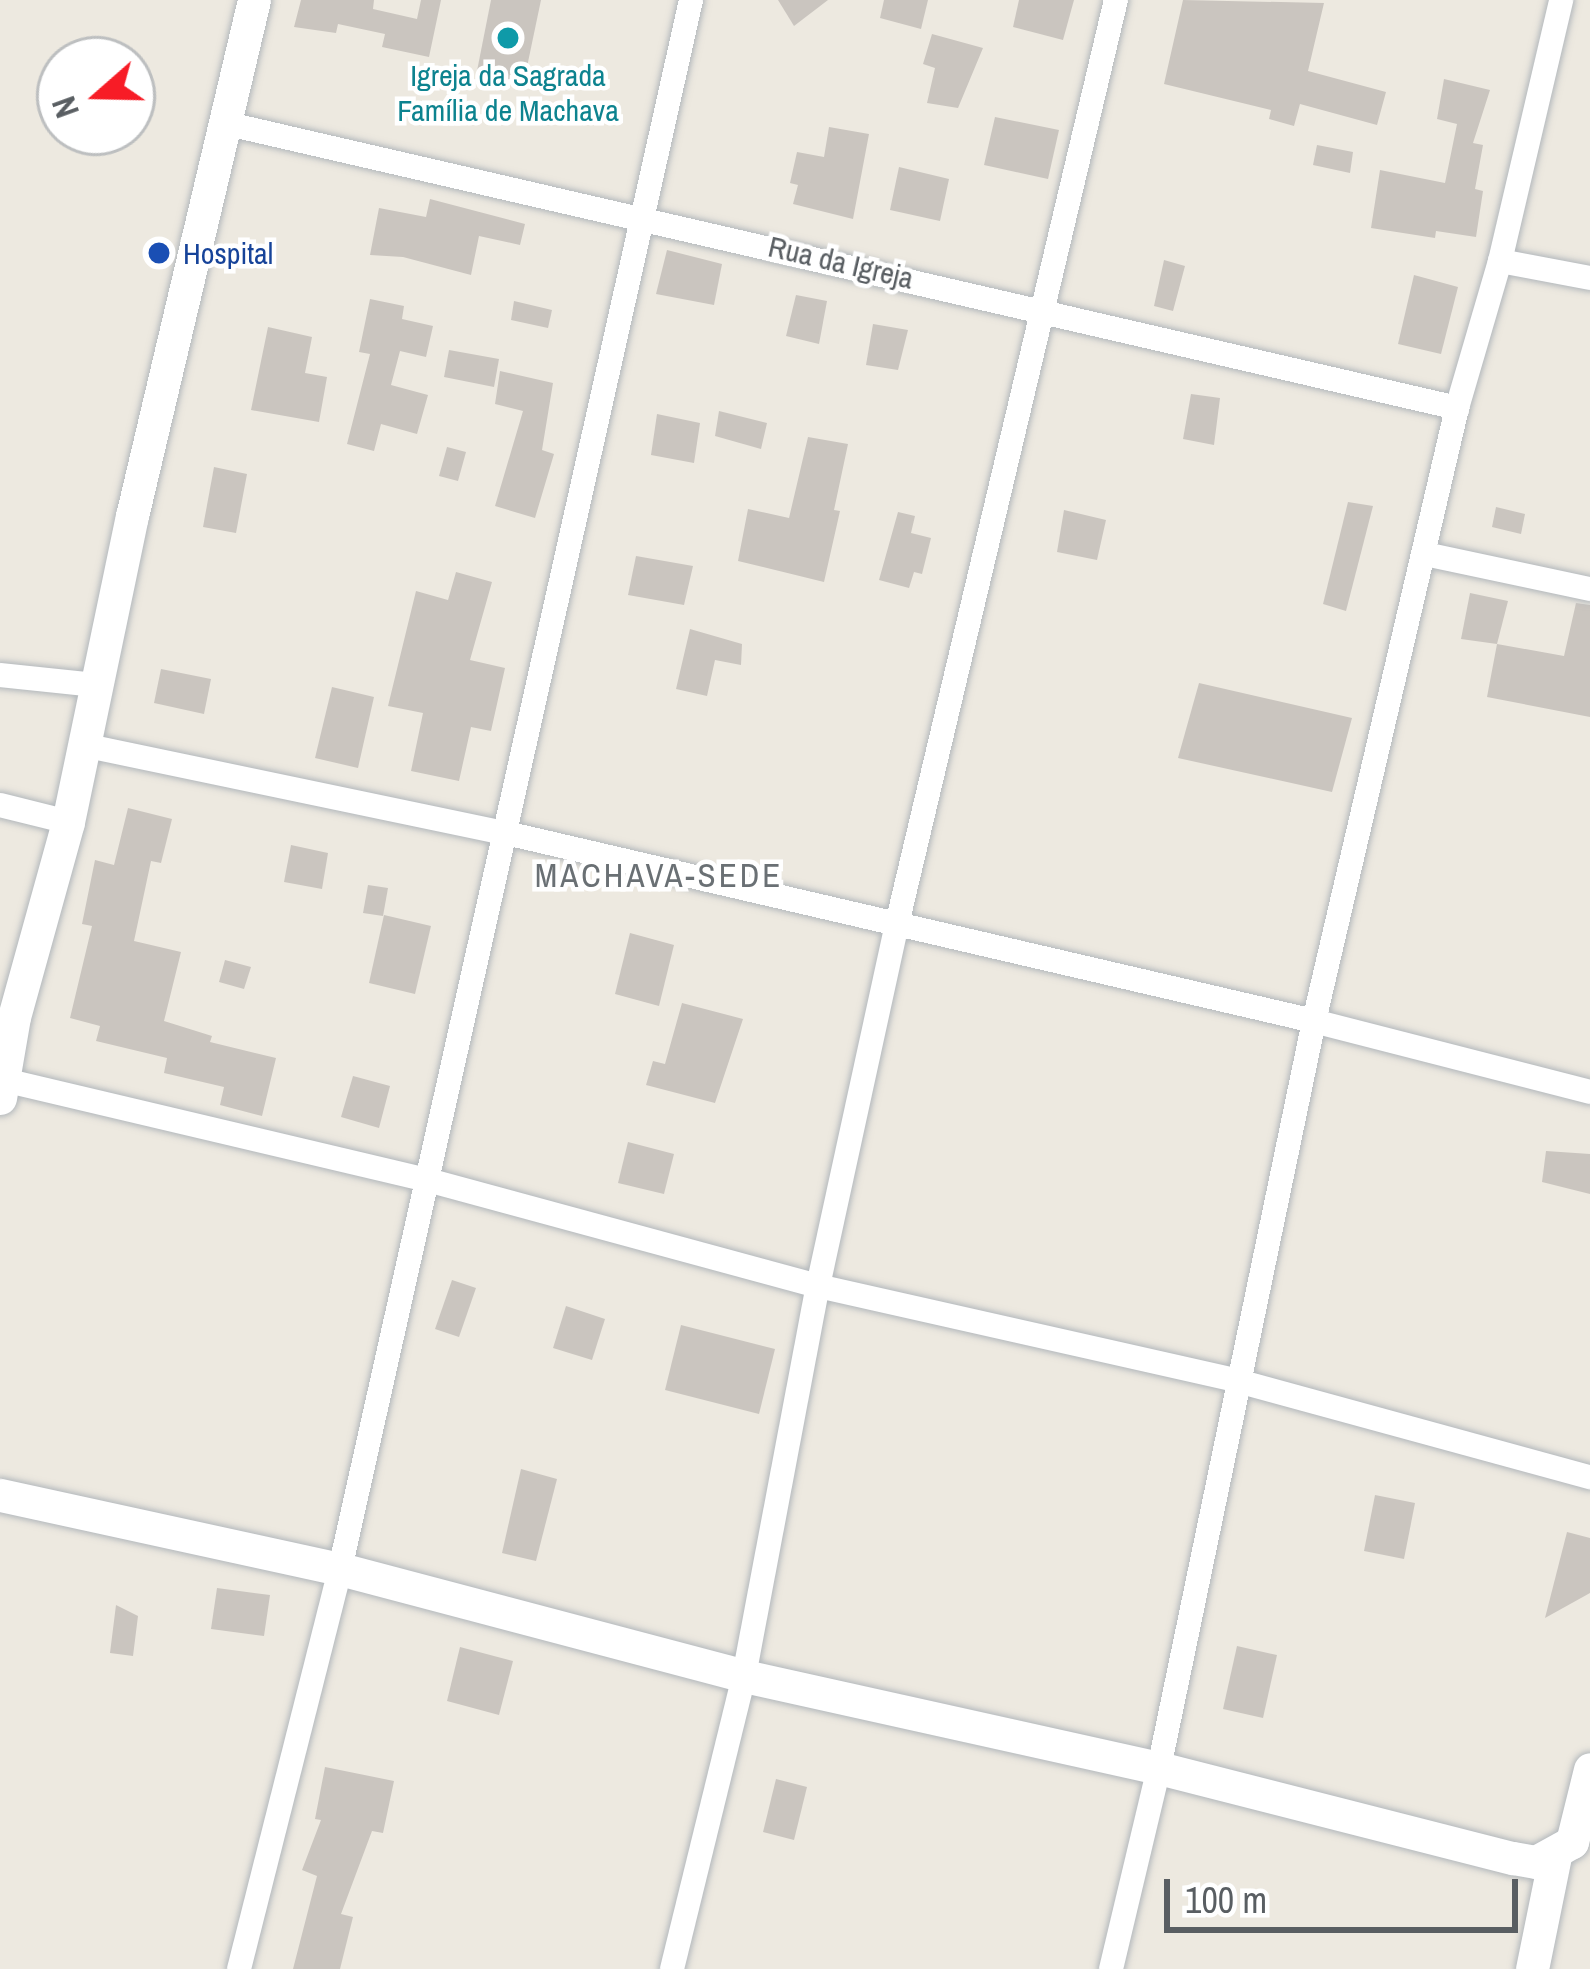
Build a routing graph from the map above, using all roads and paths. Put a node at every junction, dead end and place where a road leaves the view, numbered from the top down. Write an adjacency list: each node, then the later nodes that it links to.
1 (254, 0): 5 (street)
2 (692, 0): 6 (street)
3 (1116, 0): 9 (street)
4 (1561, 0): 7 (street)
5 (224, 123): 6 (street, Rua da Igreja); 14 (street)
6 (644, 216): 9 (street, Rua da Igreja); 18 (street)
7 (1500, 261): 8 (street); 10 (street)
8 (1590, 278)
9 (1042, 309): 10 (street, Rua da Igreja); 19 (street)
10 (1457, 408): 11 (street)
11 (1425, 554): 12 (street); 20 (street)
12 (1590, 589)
13 (0, 675): 14 (street)
14 (95, 685): 15 (street)
15 (83, 745): 17 (street); 18 (street)
16 (0, 805): 17 (street)
17 (68, 822): 21 (street)
18 (506, 833): 19 (street); 23 (street)
19 (897, 924): 20 (street); 24 (street)
20 (1314, 1021): 22 (street); 25 (street)
21 (2, 1089): 23 (street)
22 (1590, 1091)
23 (424, 1179): 24 (street); 28 (street)
24 (818, 1286): 25 (street); 29 (street)
25 (1238, 1381): 26 (street); 30 (street)
26 (1590, 1477)
27 (0, 1495): 28 (street)
28 (340, 1569): 29 (street); 33 (street)
29 (744, 1676): 30 (street); 34 (street)
30 (1160, 1768): 32 (street); 35 (street)
31 (1590, 1769): 32 (street)
32 (1573, 1848): 36 (street)
33 (239, 1969)
34 (672, 1969)
35 (1112, 1969)
36 (1532, 1969)

